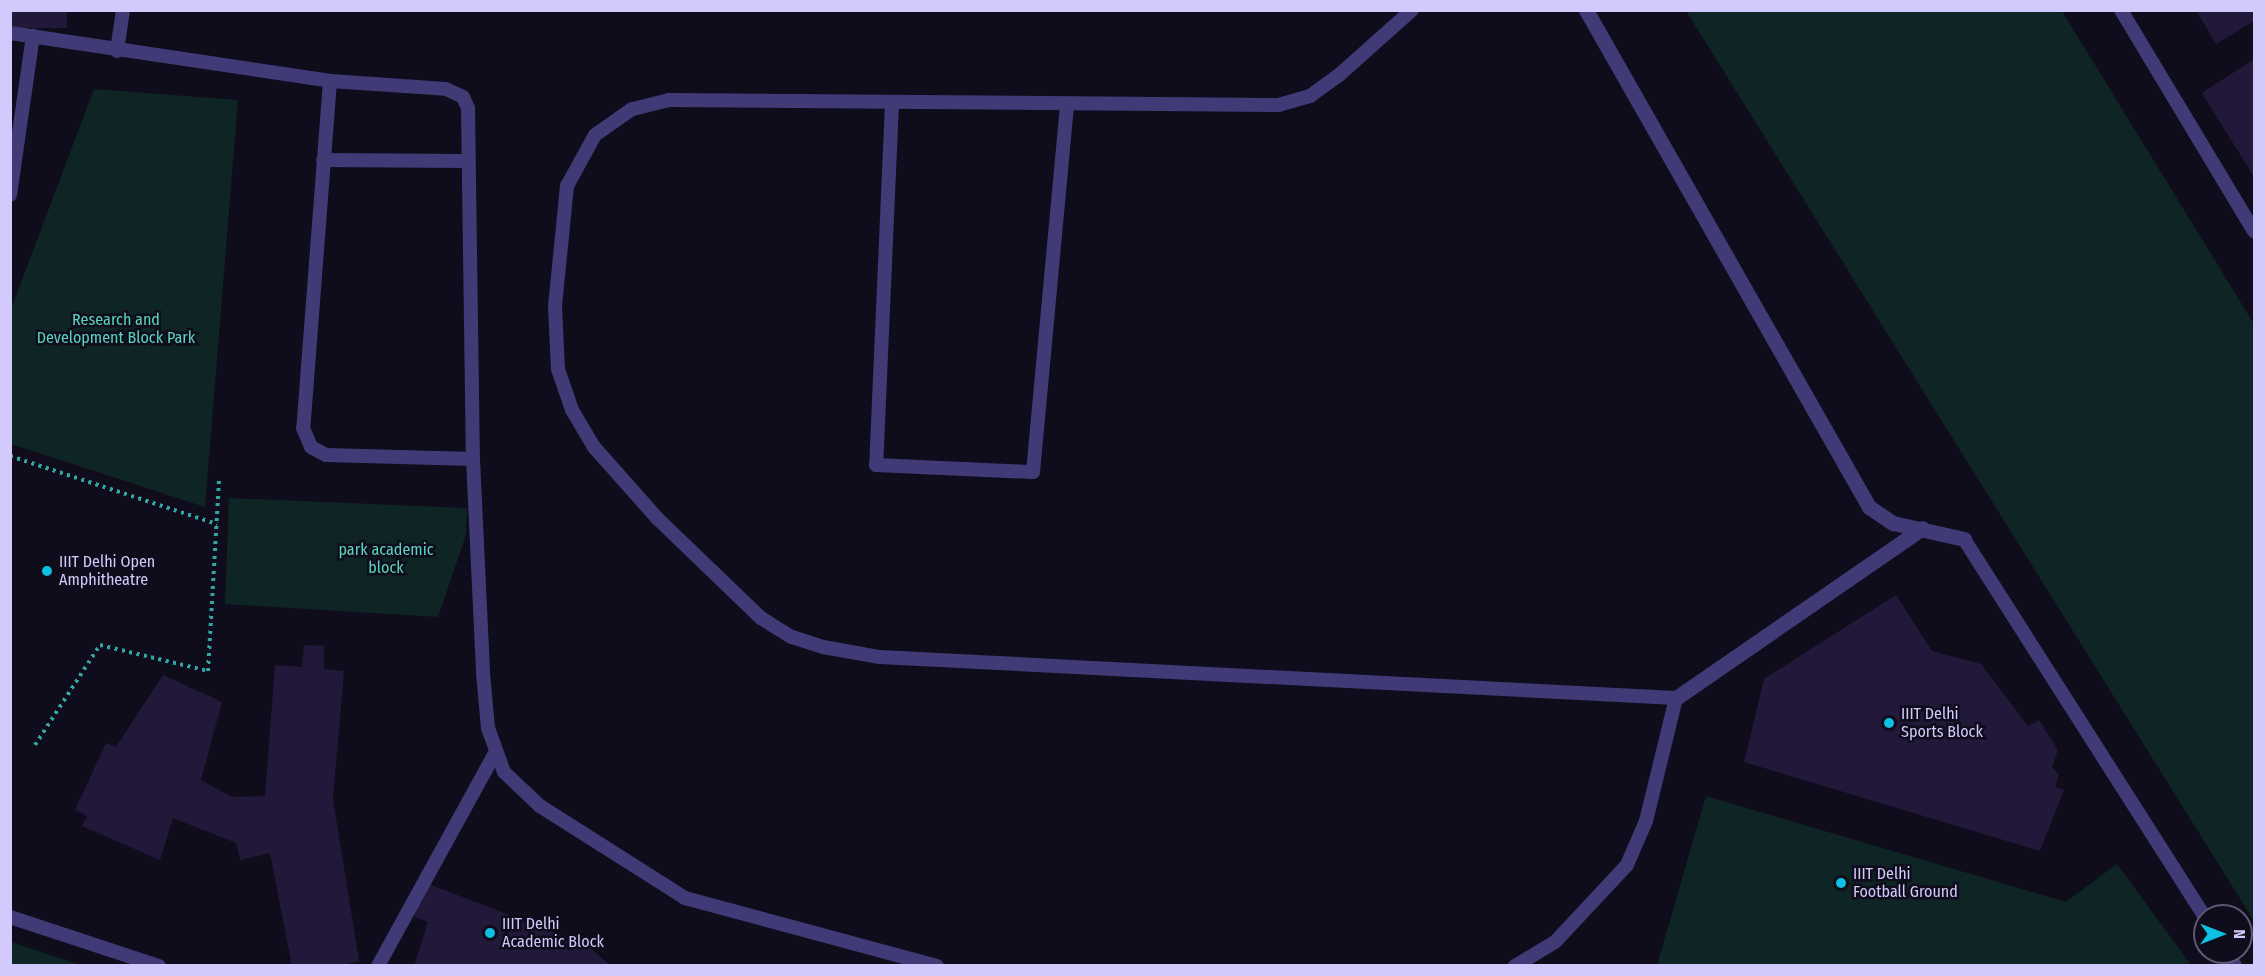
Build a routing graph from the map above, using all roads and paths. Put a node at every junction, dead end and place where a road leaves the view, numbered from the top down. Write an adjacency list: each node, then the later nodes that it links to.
1 (123, 10): 7 (lane)
2 (1412, 10): 10 (lane)
3 (1586, 10): 19 (street)
4 (2121, 10): 14 (lane)
5 (10, 33): 6 (lane)
6 (33, 36): 7 (lane); 13 (lane)
7 (117, 51): 8 (lane)
8 (330, 81): 11 (lane); 12 (lane)
9 (892, 104): 10 (lane); 10 (lane); 21 (lane)
10 (1067, 106)
11 (323, 160): 12 (lane); 16 (lane)
12 (467, 161): 16 (lane)
13 (10, 195)
14 (2254, 231)
15 (10, 456): 18 (path)
16 (473, 459): 23 (lane)
17 (219, 480): 18 (path)
18 (217, 524): 22 (path)
19 (1922, 528): 20 (street); 21 (street)
20 (1964, 539): 24 (lane)
21 (1676, 698): 29 (lane)
22 (35, 745)
23 (495, 753): 27 (lane); 28 (lane)
24 (2197, 904)
25 (10, 917): 26 (lane)
26 (159, 966)
27 (378, 966)
28 (936, 966)
29 (1515, 966)

